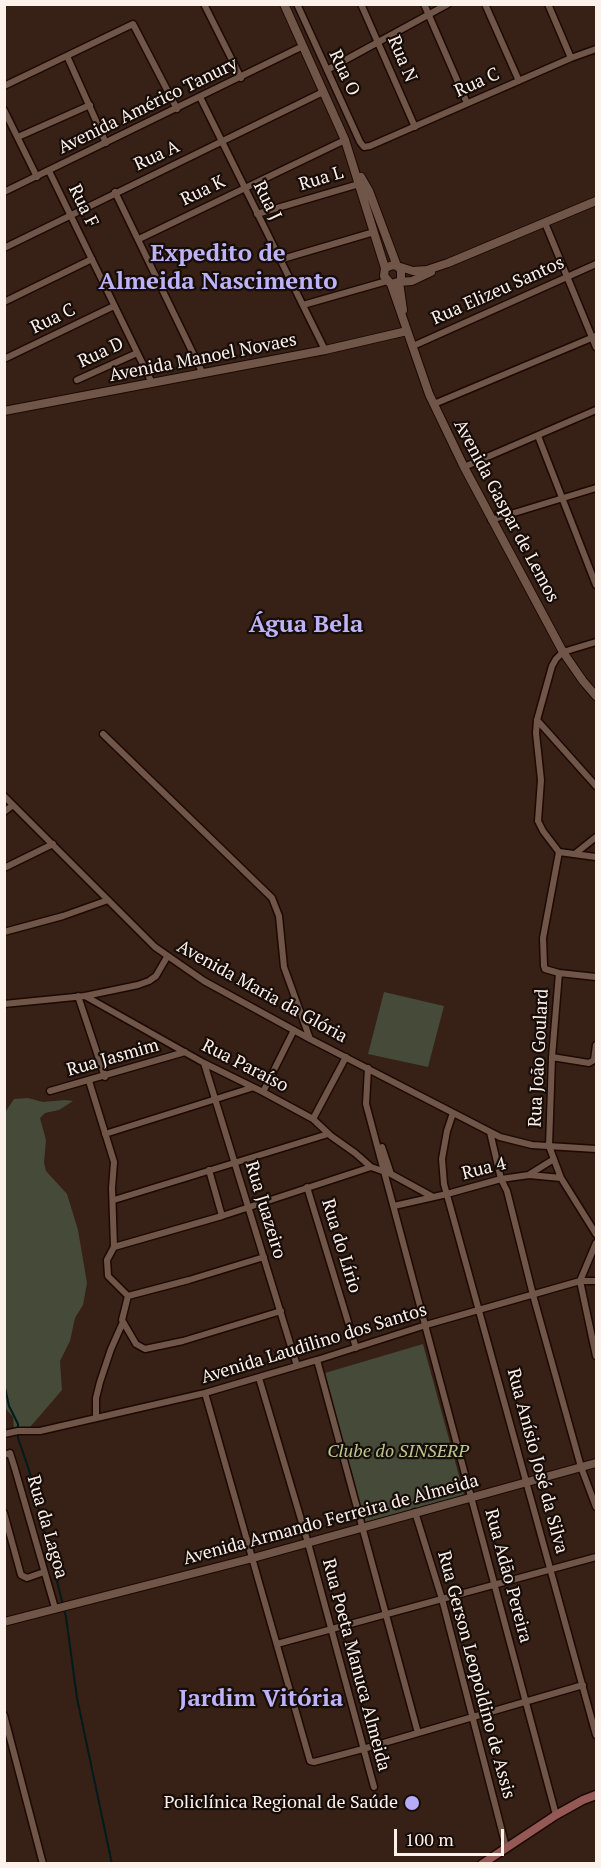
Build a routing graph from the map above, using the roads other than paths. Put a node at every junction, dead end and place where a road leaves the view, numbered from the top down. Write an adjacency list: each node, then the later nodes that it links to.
1 (204, 4): 16 (street)
2 (284, 4): 11 (street)
3 (297, 4): 15 (street, Rua O)
4 (361, 4): 10 (street, Rua N)
5 (424, 4): 9 (street)
6 (448, 4): 9 (street)
7 (485, 4): 17 (street)
8 (548, 4): 14 (street)
9 (428, 15): 10 (street); 21 (street)
10 (378, 41): 15 (street); 25 (street, Rua N)
11 (303, 46): 16 (street, Avenida Américo Tanury); 19 (street)
12 (597, 49): 14 (street, Rua C)
13 (67, 56): 18 (street); 22 (street); 23 (street)
14 (571, 58): 17 (street, Rua C)
15 (327, 70): 30 (street, Rua O)
16 (241, 78): 20 (street, Avenida Américo Tanury)
17 (519, 81): 21 (street, Rua C)
18 (4, 86)
19 (323, 92): 27 (street); 28 (street, Rua A)
20 (200, 98): 23 (street, Avenida Américo Tanury); 28 (street, Rua J)
21 (467, 103): 25 (street, Rua C)
22 (90, 105): 26 (street); 29 (street)
23 (177, 109): 29 (street, Avenida Américo Tanury)
24 (4, 110): 26 (street)
25 (415, 127): 30 (street, Rua C)
26 (18, 137): 33 (street)
27 (345, 140): 31 (street); 35 (street, Rua K)
28 (222, 142): 35 (street, Rua J); 37 (street, Rua A)
29 (106, 143): 32 (street, Avenida Américo Tanury)
30 (370, 146)
31 (355, 167): 34 (street); 49 (street)
32 (49, 171): 33 (street, Avenida Américo Tanury); 40 (street, Rua F)
33 (37, 177): 36 (street, Avenida Américo Tanury)
34 (360, 183): 39 (street, Rua L); 42 (street)
35 (244, 188): 39 (street, Rua J); 43 (street, Rua K)
36 (4, 192)
37 (115, 192): 40 (street, Rua A); 43 (street)
38 (597, 201): 41 (street)
39 (257, 214): 46 (street, Rua J)
40 (71, 216): 44 (street, Rua A); 45 (street, Rua F)
41 (545, 223): 47 (street); 51 (street)
42 (374, 232): 46 (street); 50 (street)
43 (139, 239): 64 (street)
44 (4, 248)
45 (92, 260): 54 (street); 55 (street, Rua F)
46 (279, 260): 56 (street, Rua J)
47 (448, 263): 49 (street); 52 (street)
48 (597, 264): 51 (street, Rua Elizeu Santos)
49 (398, 266): 50 (street); 52 (street)
50 (386, 268): 53 (street)
51 (567, 277): 58 (street); 59 (street, Rua Elizeu Santos)
52 (399, 282): 53 (street); 57 (street)
53 (389, 283): 56 (street); 57 (street)
54 (4, 302)
55 (114, 306): 62 (street, Rua F); 63 (street, Rua C)
56 (303, 306): 61 (street, Rua J)
57 (406, 327): 59 (street, Avenida Gaspar de Lemos); 61 (street, Avenida Manoel Novaes)
58 (595, 336): 60 (street); 67 (street)
59 (413, 346): 67 (street, Avenida Gaspar de Lemos)
60 (597, 347)
61 (325, 350): 64 (street, Avenida Manoel Novaes)
62 (137, 353): 65 (street, Rua D); 66 (street, Rua F)
63 (4, 359)
64 (203, 374): 66 (street, Avenida Manoel Novaes)
65 (77, 380)
66 (152, 383): 69 (street, Avenida Manoel Novaes)
67 (434, 404): 71 (street, Avenida Gaspar de Lemos)
68 (597, 410): 70 (street)
69 (4, 411)
70 (538, 436): 71 (street); 73 (street)
71 (464, 467): 74 (street, Avenida Gaspar de Lemos)
72 (597, 488): 73 (street)
73 (561, 498): 74 (street); 75 (street)
74 (491, 520): 77 (street, Avenida Gaspar de Lemos)
75 (597, 585)
76 (597, 642): 77 (street)
77 (563, 652): 78 (street, Avenida Gaspar de Lemos); 79 (street)
78 (597, 696)
79 (537, 720): 81 (street); 87 (street)
80 (103, 734): 99 (street)
81 (597, 786)
82 (4, 796): 83 (street, Avenida Maria da Glória)
83 (13, 805): 84 (street); 86 (street, Avenida Maria da Glória)
84 (4, 812)
85 (597, 837): 88 (street)
86 (52, 844): 90 (street); 91 (street, Avenida Maria da Glória)
87 (559, 852): 88 (street); 94 (street)
88 (576, 854): 89 (street)
89 (597, 857)
90 (4, 868)
91 (108, 900): 92 (street); 93 (street, Avenida Maria da Glória)
92 (4, 932)
93 (167, 957): 96 (street); 98 (street, Avenida Maria da Glória)
94 (559, 972): 95 (street); 103 (street, Rua João Goulard)
95 (597, 977)
96 (82, 996): 97 (street); 101 (street, Rua Paraíso); 106 (street)
97 (4, 1004)
98 (294, 1030): 99 (street, Avenida Maria da Glória); 110 (street)
99 (310, 1039): 102 (street, Avenida Maria da Glória)
100 (597, 1045): 103 (street)
101 (185, 1052): 104 (street, Rua Paraíso); 106 (street, Rua Jasmim)
102 (346, 1057): 105 (street, Avenida Maria da Glória); 113 (street)
103 (552, 1057): 117 (street, Rua João Goulard)
104 (204, 1063): 108 (street, Rua Paraíso); 111 (street, Rua Juazeiro)
105 (368, 1068): 112 (street, Avenida Maria da Glória); 123 (street, Rua Adão Pereira)
106 (105, 1077): 107 (street, Rua Jasmim)
107 (89, 1081): 109 (street, Rua Jasmim); 115 (street)
108 (252, 1088): 110 (street, Rua Paraíso); 111 (street)
109 (50, 1091)
110 (263, 1092): 113 (street, Rua Paraíso)
111 (214, 1099): 115 (street); 120 (street, Rua Juazeiro)
112 (453, 1113): 114 (street, Avenida Maria da Glória); 128 (street, Rua Anísio José da Silva)
113 (313, 1119): 116 (street, Rua Paraíso)
114 (490, 1132): 117 (street, Avenida Maria da Glória); 126 (street)
115 (105, 1134): 130 (street)
116 (328, 1134): 120 (street); 121 (street, Rua Paraíso)
117 (549, 1146): 118 (street, Avenida Maria da Glória); 119 (street)
118 (597, 1149)
119 (554, 1159): 124 (street, Rua 4); 125 (street)
120 (235, 1161): 122 (street); 132 (street, Rua Juazeiro)
121 (371, 1167): 123 (street, Rua Paraíso); 127 (street)
122 (209, 1170): 130 (street); 133 (street)
123 (388, 1172): 129 (street, Rua Paraíso); 131 (street, Rua Adão Pereira)
124 (529, 1174): 125 (street, Rua 4); 126 (street, Rua 4)
125 (561, 1178): 134 (street)
126 (501, 1179): 128 (street, Rua 4); 140 (street)
127 (307, 1187): 132 (street); 146 (street, Rua do Lírio)
128 (447, 1194): 129 (street); 142 (street, Rua Anísio José da Silva)
129 (433, 1197): 131 (street)
130 (114, 1200): 136 (street)
131 (394, 1206): 145 (street, Rua Adão Pereira)
132 (249, 1207): 133 (street); 137 (street, Rua Juazeiro)
133 (222, 1216): 136 (street)
134 (597, 1234)
135 (597, 1243): 138 (street)
136 (114, 1247): 141 (street)
137 (264, 1257): 141 (street); 143 (street, Rua Juazeiro)
138 (580, 1281): 139 (street, Avenida Laudilino dos Santos); 140 (street, Avenida Laudilino dos Santos); 147 (street)
139 (597, 1281)
140 (533, 1295): 142 (street, Avenida Laudilino dos Santos); 156 (street)
141 (128, 1296): 144 (street)
142 (480, 1310): 145 (street, Avenida Laudilino dos Santos); 157 (street, Rua Anísio José da Silva)
143 (281, 1311): 144 (street); 149 (street, Rua Juazeiro)
144 (123, 1322): 152 (street)
145 (426, 1325): 146 (street, Avenida Laudilino dos Santos); 158 (street, Rua Adão Pereira)
146 (356, 1348): 148 (street, Avenida Laudilino dos Santos)
147 (597, 1356)
148 (316, 1360): 149 (street, Avenida Laudilino dos Santos); 162 (street)
149 (297, 1366): 150 (street, Avenida Laudilino dos Santos)
150 (259, 1378): 151 (street, Avenida Laudilino dos Santos); 163 (street, Rua Poeta Manuca Almeida)
151 (205, 1393): 152 (street, Avenida Laudilino dos Santos); 165 (street)
152 (96, 1418): 153 (street, Avenida Laudilino dos Santos)
153 (4, 1434)
154 (7, 1454): 167 (street, Rua da Lagoa)
155 (597, 1463): 156 (street, Avenida Armando Ferreira de Almeida)
156 (581, 1467): 157 (street, Avenida Armando Ferreira de Almeida); 159 (street)
157 (528, 1483): 158 (street, Avenida Armando Ferreira de Almeida); 166 (street, Rua Anísio José da Silva)
158 (471, 1498): 160 (street, Avenida Armando Ferreira de Almeida); 168 (street, Rua Adão Pereira)
159 (597, 1507)
160 (415, 1512): 162 (street, Avenida Armando Ferreira de Almeida); 169 (street, Rua Gerson Leopoldino de Assis)
161 (4, 1513): 167 (street)
162 (361, 1527): 163 (street, Avenida Armando Ferreira de Almeida); 171 (street)
163 (308, 1543): 165 (street, Avenida Armando Ferreira de Almeida); 173 (street, Rua Poeta Manuca Almeida)
164 (597, 1557): 166 (street)
165 (253, 1558): 170 (street, Avenida Armando Ferreira de Almeida); 174 (street)
166 (551, 1569): 168 (street); 175 (street, Rua Anísio José da Silva)
167 (44, 1572): 170 (street, Rua da Lagoa)
168 (495, 1584): 169 (street); 176 (street, Rua Adão Pereira)
169 (442, 1599): 171 (street); 178 (street, Rua Gerson Leopoldino de Assis)
170 (56, 1608): 172 (street, Avenida Armando Ferreira de Almeida)
171 (387, 1614): 173 (street); 179 (street)
172 (4, 1622)
173 (330, 1629): 174 (street); 181 (street, Rua Poeta Manuca Almeida)
174 (277, 1644): 181 (street)
175 (583, 1685): 176 (street); 180 (street, Rua Anísio José da Silva)
176 (527, 1701): 178 (street); 184 (street, Rua Adão Pereira)
177 (4, 1715): 186 (street)
178 (473, 1716): 179 (street); 185 (street, Rua Gerson Leopoldino de Assis)
179 (418, 1732): 181 (street)
180 (597, 1735)
181 (363, 1749): 182 (street, Rua Poeta Manuca Almeida)
182 (374, 1787)
183 (597, 1795): 184 (main road)
184 (556, 1815): 185 (main road)
185 (506, 1847): 187 (main road)
186 (43, 1863)
187 (482, 1863)

